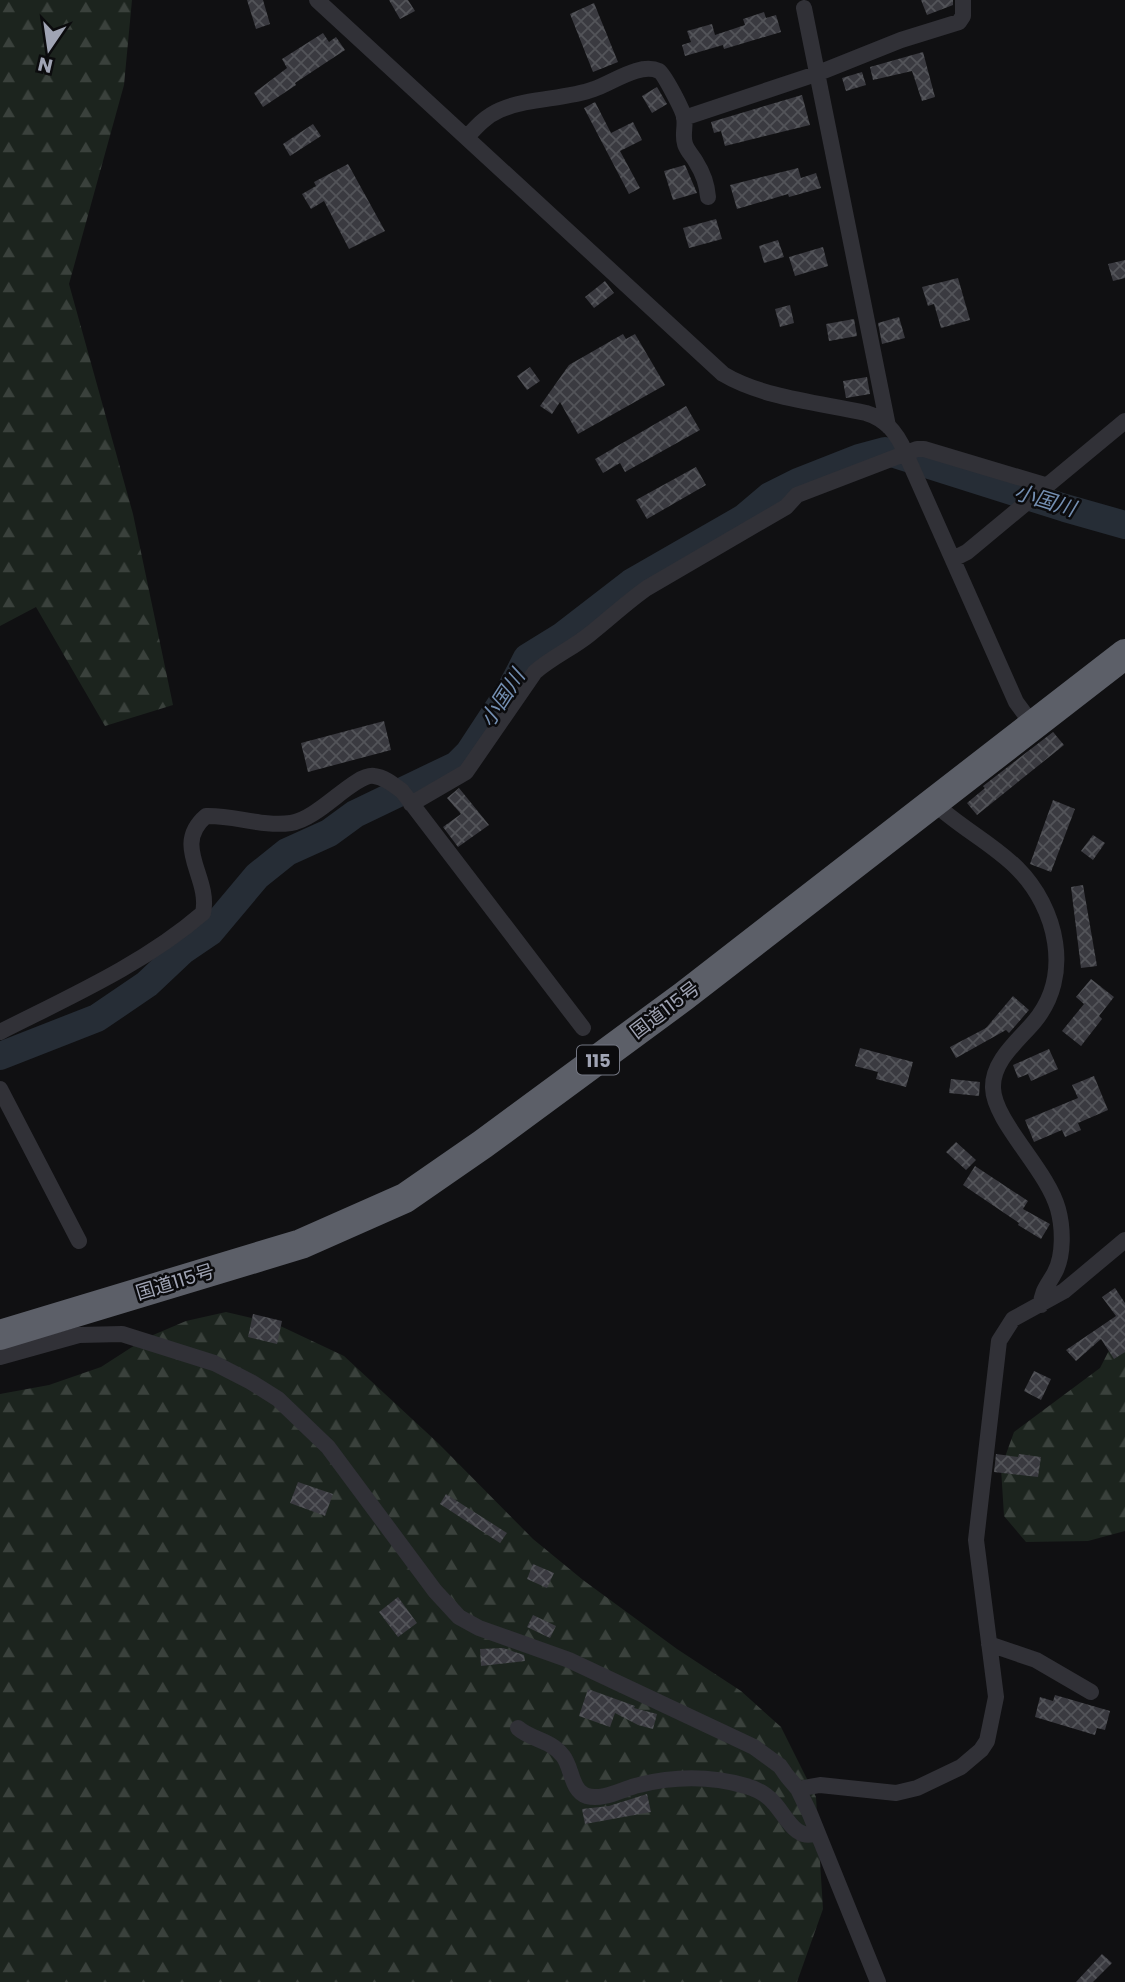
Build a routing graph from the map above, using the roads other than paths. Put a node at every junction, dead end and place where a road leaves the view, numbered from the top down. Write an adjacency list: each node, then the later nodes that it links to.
1 (317, 0): 6 (street)
2 (963, 0): 4 (street)
3 (804, 8): 4 (street)
4 (816, 74): 5 (street); 9 (street)
5 (684, 118): 6 (street); 7 (street)
6 (467, 137): 9 (street)
7 (708, 197)
8 (1125, 421): 11 (street)
9 (888, 426): 10 (street)
10 (905, 452): 11 (street); 12 (street); 16 (street)
11 (1048, 486): 12 (street)
12 (953, 559): 14 (street)
13 (1125, 654): 14 (highway, 国道115号 / 115)
14 (1032, 725): 15 (highway, 国道115号 / 115)
15 (933, 802): 22 (street); 23 (highway, 国道115号 / 115)
16 (411, 804): 17 (street); 18 (street)
17 (583, 1028)
18 (0, 1032)
19 (0, 1089): 21 (street)
20 (1125, 1240): 22 (street)
21 (79, 1241)
22 (1041, 1305): 25 (street)
23 (0, 1335)
24 (0, 1357): 28 (street)
25 (989, 1644): 26 (street); 28 (street)
26 (1091, 1692)
27 (518, 1728): 29 (street)
28 (798, 1789): 29 (street)
29 (817, 1833): 30 (street)
30 (878, 1982)

